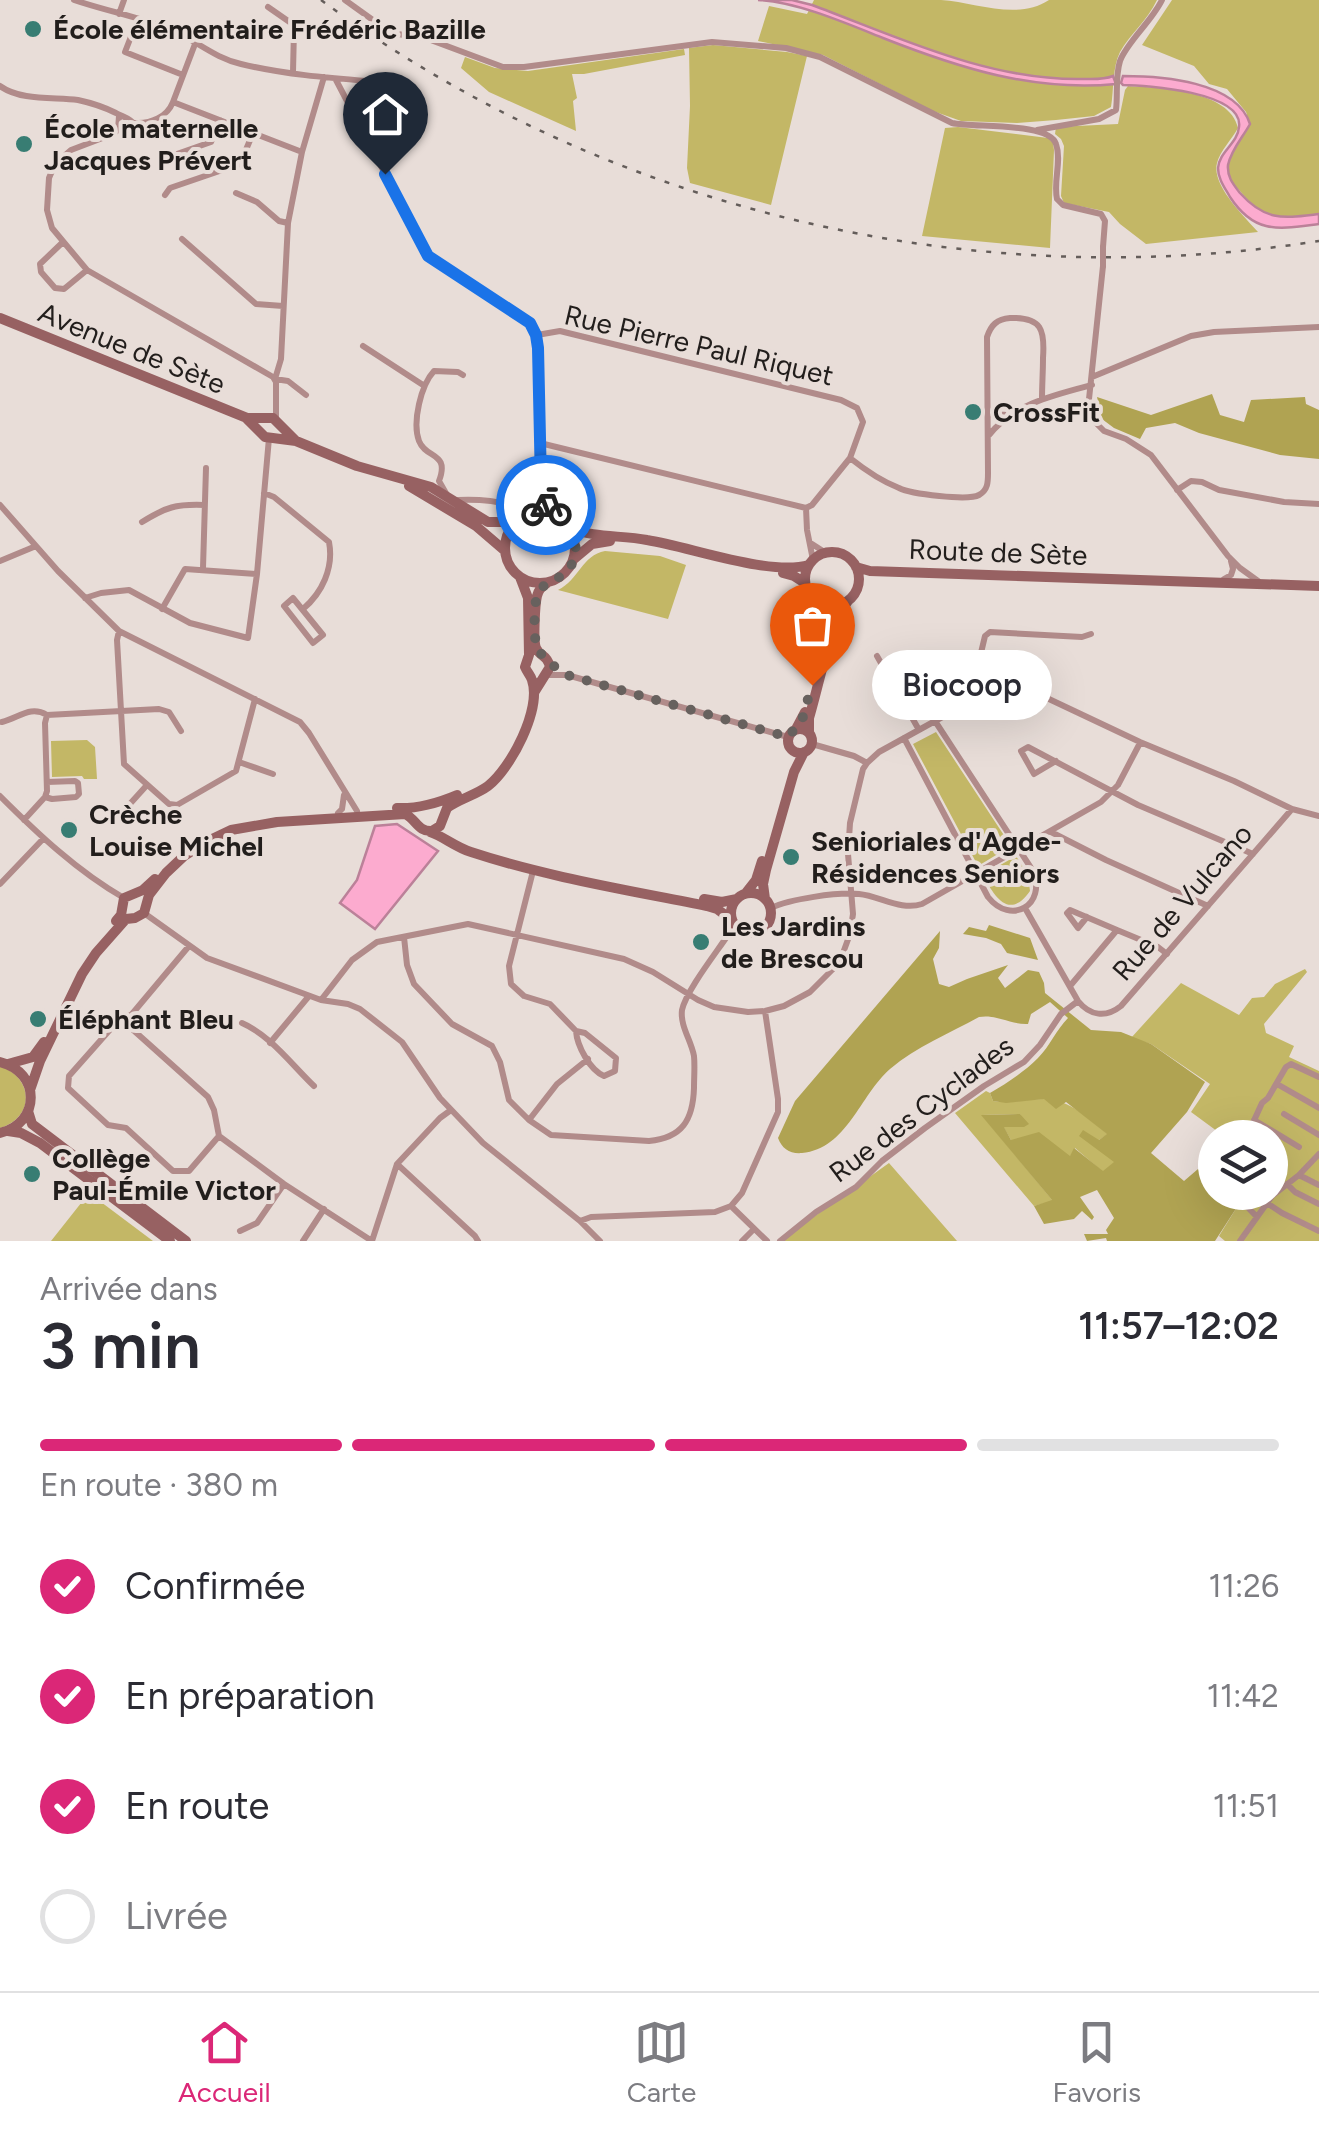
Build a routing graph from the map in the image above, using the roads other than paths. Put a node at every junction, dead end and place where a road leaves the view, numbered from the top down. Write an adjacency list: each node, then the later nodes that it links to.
1 (74, 0): 6 (street)
2 (124, 0): 6 (street)
3 (345, 0): 20 (street)
4 (1162, 0): 20 (street)
5 (268, 7): 9 (street)
6 (119, 14): 8 (street)
7 (132, 34): 10 (street)
8 (195, 44): 9 (street); 10 (street)
9 (292, 72): 11 (street)
10 (183, 76): 15 (street)
11 (324, 77): 12 (street); 22 (street)
12 (336, 80): 13 (street); 33 (street)
13 (404, 84)
14 (0, 86): 16 (street)
15 (173, 102): 17 (street); 18 (street)
16 (119, 116): 18 (street); 19 (street)
17 (220, 120): 21 (street); 23 (street)
18 (135, 122): 19 (street)
19 (118, 130): 28 (street)
20 (1036, 130): 37 (street, bridge)
21 (253, 133): 22 (street); 25 (street)
22 (302, 152): 26 (street)
23 (174, 155)
24 (236, 194): 26 (street)
25 (165, 195)
26 (288, 223): 30 (street)
27 (182, 239): 30 (street)
28 (63, 242): 29 (street); 29 (street)
29 (87, 270): 36 (street)
30 (283, 306): 36 (street)
31 (0, 318): 43 (street, Avenue de Sète)
32 (1319, 327): 37 (street)
33 (536, 335): 45 (street); 46 (street, Rue Pierre Paul Riquet)
34 (363, 345): 38 (street)
35 (463, 376): 38 (street)
36 (275, 379): 39 (street); 43 (street)
37 (1092, 381): 40 (street); 52 (street)
38 (423, 385): 49 (street)
39 (306, 395)
40 (1042, 399): 41 (street); 42 (street)
41 (988, 414): 42 (street); 44 (street)
42 (1009, 415): 44 (street)
43 (271, 427): 48 (street); 53 (street)
44 (988, 436): 46 (street)
45 (540, 444): 50 (street); 58 (street)
46 (850, 458): 58 (street)
47 (206, 468): 55 (street)
48 (395, 478): 51 (street); 66 (street)
49 (440, 480): 51 (street); 54 (street)
50 (541, 484): 59 (street); 60 (street)
51 (428, 486): 54 (street)
52 (1177, 490): 56 (street); 68 (street)
53 (264, 493): 75 (street); 88 (street)
54 (451, 498): 59 (street); 62 (street)
55 (204, 504): 61 (street); 73 (street)
56 (1319, 504)
57 (0, 505): 65 (street)
58 (806, 508): 64 (street)
59 (531, 513): 60 (street); 62 (street)
60 (550, 514): 63 (street)
61 (142, 522)
62 (514, 522): 66 (street)
63 (570, 528): 69 (street); 71 (street)
64 (810, 543): 67 (street); 71 (street)
65 (36, 546): 70 (street); 84 (street)
66 (504, 550): 76 (street)
67 (826, 553): 71 (street); 72 (street)
68 (1228, 556): 78 (street); 79 (street)
69 (574, 559): 80 (street); 81 (street)
70 (0, 561)
71 (811, 562): 81 (street)
72 (856, 567): 74 (street, Route de Sète); 83 (street)
73 (203, 568): 75 (street); 87 (street)
74 (891, 571): 77 (street, Route de Sète); 83 (street, Route de Sète)
75 (257, 574): 87 (street)
76 (520, 577): 80 (street); 92 (street)
77 (1102, 578): 78 (street, Route de Sète); 82 (street, Route de Sète)
78 (1224, 580): 79 (street, Route de Sète)
79 (1258, 580): 82 (street, Route de Sète)
80 (548, 582): 93 (street)
81 (805, 583): 86 (street)
82 (1319, 584)
83 (858, 586): 85 (street)
84 (86, 598): 87 (street); 89 (street)
85 (848, 601): 86 (street); 107 (street)
86 (817, 602): 105 (street)
87 (162, 609)
88 (303, 610): 88 (street)
89 (120, 631): 96 (street); 98 (street)
90 (1092, 634): 97 (street)
91 (877, 656): 102 (street)
92 (528, 658): 93 (street); 95 (street)
93 (546, 659): 94 (street); 95 (street)
94 (567, 675): 95 (street); 105 (street)
95 (540, 676): 112 (street)
96 (255, 699): 108 (street); 116 (street)
97 (970, 701): 100 (street); 106 (street)
98 (120, 710): 99 (street); 103 (street); 114 (street)
99 (47, 715): 101 (street); 113 (street)
100 (935, 720): 102 (street); 131 (street)
101 (2, 722)
102 (919, 730): 104 (street)
103 (182, 731)
104 (904, 738): 109 (street); 134 (street)
105 (791, 739): 107 (street); 107 (street); 138 (street)
106 (1140, 742): 115 (street); 121 (street)
107 (808, 743): 109 (street); 139 (street)
108 (239, 762): 111 (street); 114 (street)
109 (867, 762): 136 (street)
110 (1056, 762): 110 (street); 115 (street)
111 (273, 774)
112 (498, 774): 119 (street); 126 (street)
113 (47, 782): 118 (street); 118 (street)
114 (147, 784): 124 (street)
115 (1113, 792): 129 (street); 132 (street)
116 (344, 793): 122 (street); 123 (street)
117 (0, 796): 127 (street)
118 (45, 796): 127 (street)
119 (433, 804): 120 (street); 126 (street)
120 (420, 806): 122 (street); 128 (street)
121 (1292, 809): 125 (street); 132 (street, Rue de Vulcano)
122 (357, 811): 123 (street)
123 (338, 812): 137 (street)
124 (119, 816)
125 (1319, 816)
126 (442, 819): 128 (street); 138 (street)
127 (24, 820): 130 (street)
128 (421, 828): 133 (street); 142 (street)
129 (1050, 832): 131 (street); 140 (street)
130 (43, 838): 135 (street); 137 (street)
131 (1018, 848): 134 (street); 141 (street)
132 (1253, 854): 140 (street, Rue de Vulcano)
133 (533, 870): 145 (street); 147 (street)
134 (976, 874): 136 (street); 141 (street)
135 (0, 884)
136 (853, 894): 139 (street); 156 (street)
137 (129, 895): 142 (street); 143 (street)
138 (741, 896): 139 (street); 145 (street)
139 (768, 904): 145 (street)
140 (1208, 906): 150 (street, Rue de Vulcano)
141 (1024, 908): 151 (street)
142 (146, 909): 143 (street); 149 (street)
143 (126, 914): 162 (street); 166 (street)
144 (1087, 917): 146 (street)
145 (734, 923): 152 (street)
146 (1117, 930): 150 (street); 151 (street)
147 (517, 933): 148 (street); 152 (street); 159 (street)
148 (404, 936): 154 (street); 171 (street)
149 (189, 946): 153 (street); 157 (street)
150 (1167, 954): 155 (street, Rue de Vulcano)
151 (1070, 986): 155 (street)
152 (689, 994): 156 (street); 171 (street)
153 (309, 996): 154 (street); 160 (street)
154 (321, 1000): 168 (street)
155 (1078, 1001): 204 (street, Rue des Cyclades)
156 (764, 1011): 186 (street)
157 (122, 1020): 175 (street); 175 (street)
158 (242, 1023): 160 (street)
159 (576, 1031): 161 (street); 161 (street)
160 (270, 1043): 165 (street)
161 (588, 1059): 171 (street)
162 (4, 1063): 166 (street)
163 (1319, 1077): 164 (street)
164 (1277, 1084): 167 (street); 172 (street)
165 (314, 1086)
166 (30, 1090): 169 (street)
167 (1319, 1108)
168 (451, 1110): 179 (street); 192 (street)
169 (28, 1111): 173 (street); 197 (street)
170 (1284, 1114): 174 (street)
171 (529, 1120)
172 (1254, 1120)
173 (4, 1132): 196 (street)
174 (1319, 1135)
175 (219, 1136): 182 (street)
176 (1288, 1140): 177 (street)
177 (1299, 1147)
178 (1319, 1154): 180 (street)
179 (398, 1164): 199 (street); 200 (street)
180 (1299, 1175): 181 (street); 184 (street)
181 (1288, 1183)
182 (284, 1184): 187 (street); 194 (street)
183 (1288, 1185): 185 (street)
184 (1319, 1185)
185 (1319, 1204)
186 (730, 1206): 192 (street); 193 (street)
187 (324, 1208): 198 (street); 199 (street)
188 (1250, 1210): 191 (street)
189 (1262, 1210): 191 (street)
190 (1278, 1210): 195 (street)
191 (1257, 1217): 205 (street)
192 (580, 1222): 201 (street)
193 (754, 1230): 202 (street); 203 (street)
194 (240, 1231)
195 (1319, 1231)
196 (170, 1241)
197 (186, 1241)
198 (303, 1241)
199 (372, 1241)
200 (478, 1241)
201 (600, 1241)
202 (742, 1241)
203 (767, 1241)
204 (780, 1241)
205 (1240, 1241)

